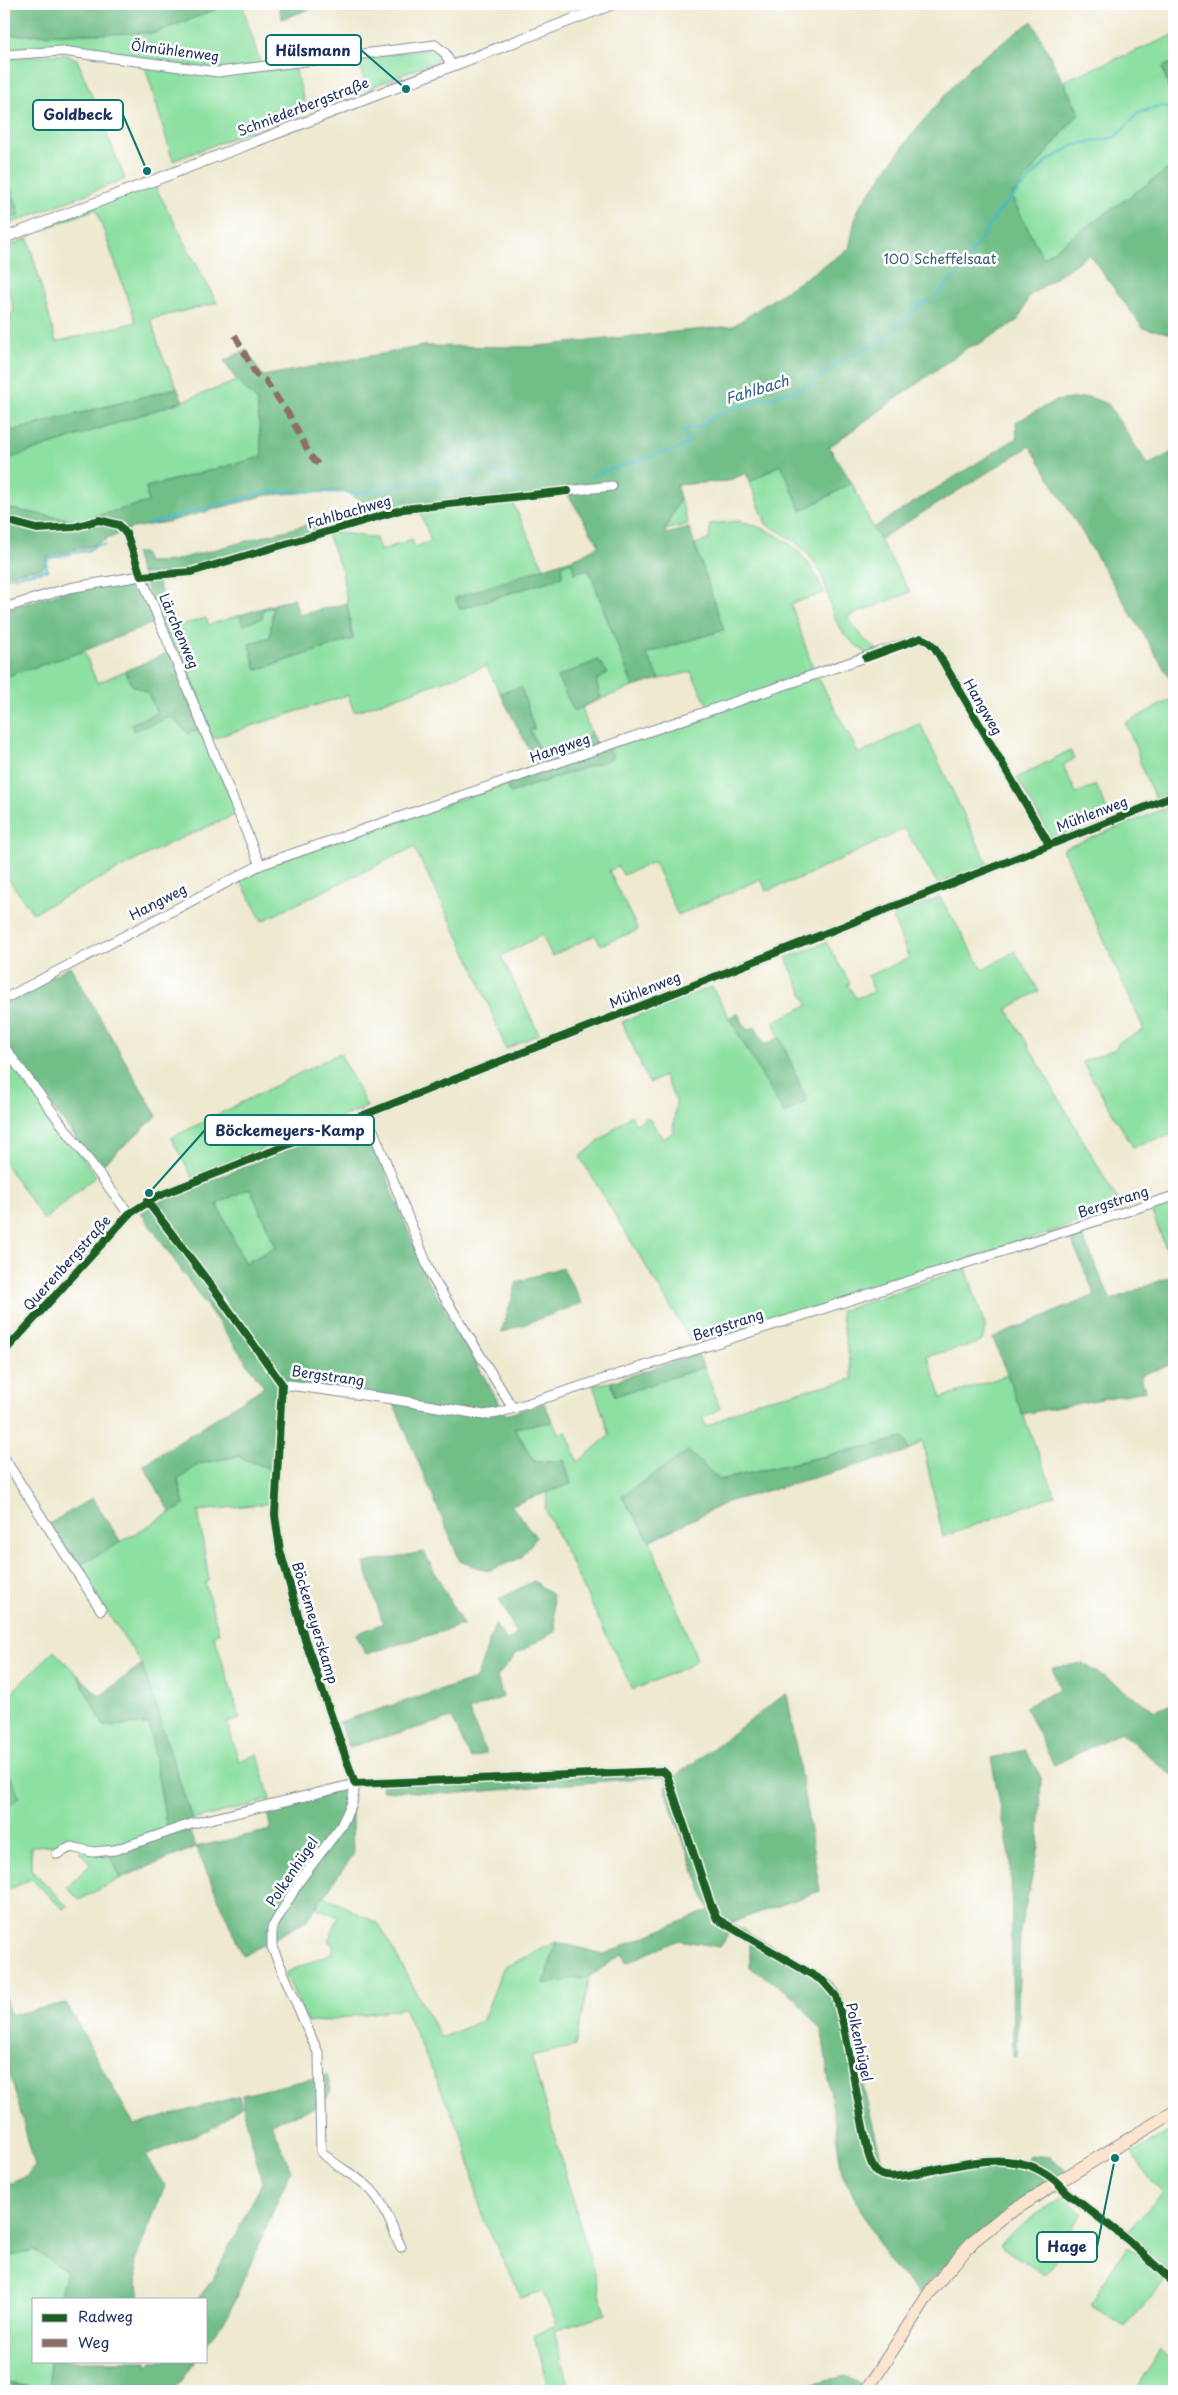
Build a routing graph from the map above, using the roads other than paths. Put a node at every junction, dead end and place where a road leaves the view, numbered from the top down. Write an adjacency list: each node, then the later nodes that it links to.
1 (613, 4): 3 (street, Schniederbergstraße)
2 (4, 56): 3 (street, Ölmühlenweg)
3 (451, 66): 4 (street, Schniederbergstraße)
4 (4, 238)
5 (612, 486): 7 (street, Fahlbachweg)
6 (4, 520): 7 (street, Lärchenweg)
7 (140, 576): 8 (street, Fahlbachweg); 11 (street, Lärchenweg)
8 (4, 608)
9 (1174, 796): 10 (street, Mühlenweg)
10 (1049, 844): 11 (street, Hangweg); 14 (street, Mühlenweg)
11 (260, 864): 12 (street, Hangweg)
12 (5, 996)
13 (4, 1047): 17 (street, Querenbergstraße)
14 (366, 1113): 16 (street, Mühlenweg); 20 (street)
15 (1174, 1196): 20 (street, Bergstrang)
16 (147, 1201): 17 (street, Mühlenweg); 19 (street)
17 (129, 1214): 18 (street, Querenbergstraße)
18 (4, 1352)
19 (282, 1384): 20 (street, Bergstrang); 23 (street, Böckemeyerskamp)
20 (512, 1408)
21 (4, 1458): 22 (street)
22 (101, 1610)
23 (355, 1784): 24 (street); 26 (street, Polkenhügel); 27 (street, Polkenhügel)
24 (58, 1854)
25 (1174, 2112): 26 (main road)
26 (1058, 2182): 28 (street, Polkenhügel); 29 (main road)
27 (401, 2247)
28 (1174, 2283)
29 (866, 2391)

